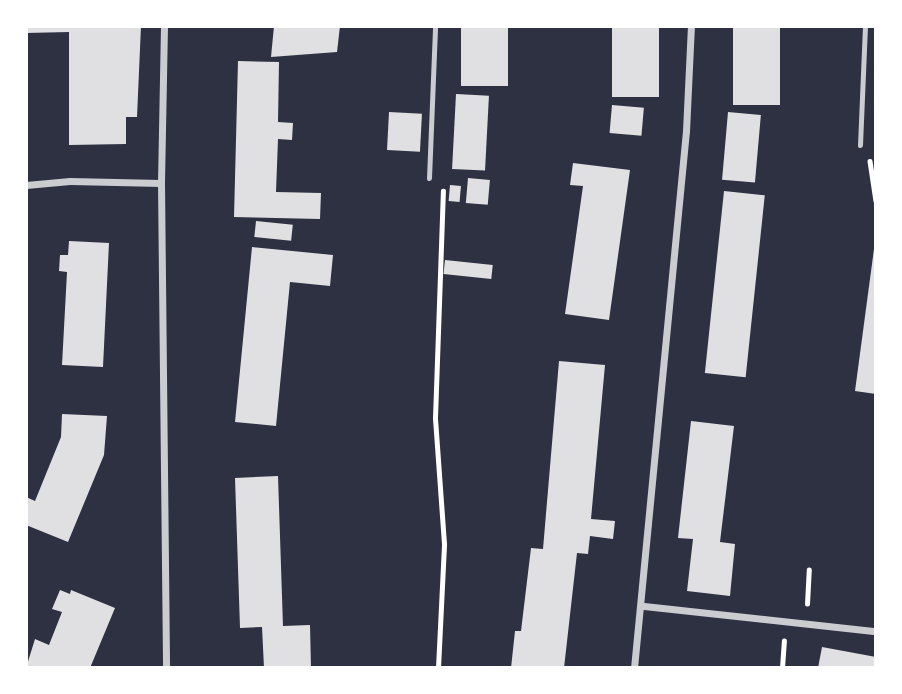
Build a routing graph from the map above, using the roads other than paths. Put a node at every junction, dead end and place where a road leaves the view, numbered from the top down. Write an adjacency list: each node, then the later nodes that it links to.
1 (164, 26): 7 (street)
2 (435, 26): 6 (lane)
3 (691, 26): 9 (street)
4 (866, 26): 5 (lane)
5 (860, 145)
6 (429, 178)
7 (161, 183): 8 (street); 11 (street)
8 (26, 185)
9 (644, 606): 10 (street); 12 (street)
10 (876, 631)
11 (166, 668)
12 (634, 668)

